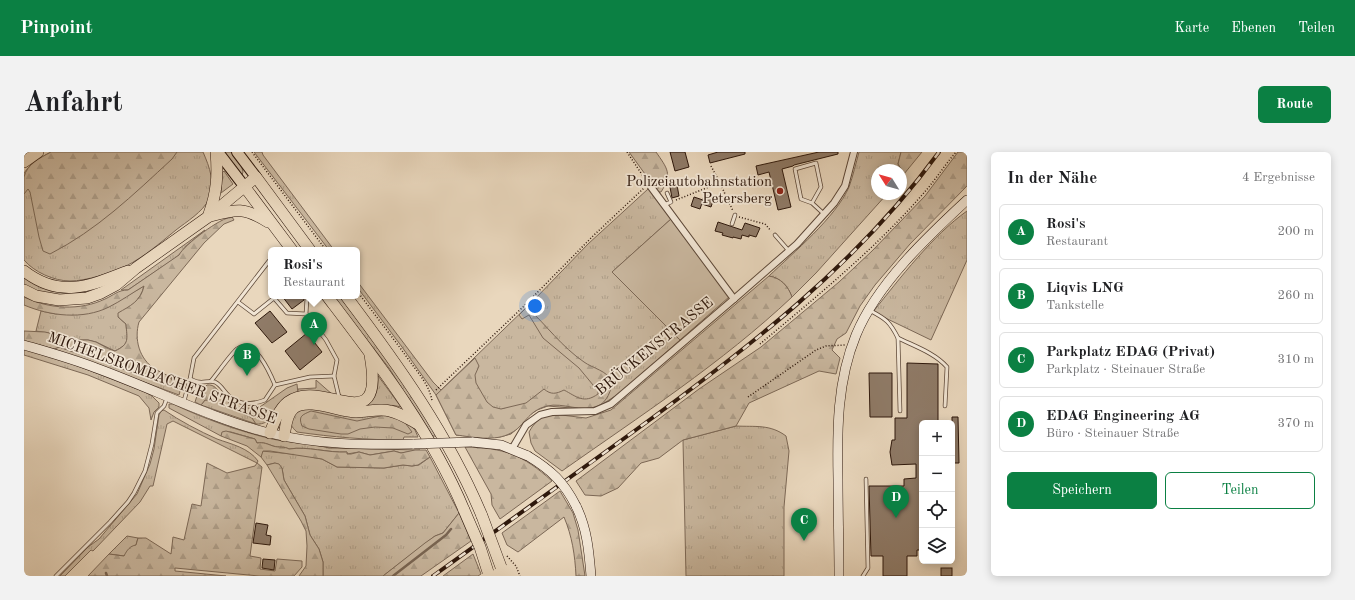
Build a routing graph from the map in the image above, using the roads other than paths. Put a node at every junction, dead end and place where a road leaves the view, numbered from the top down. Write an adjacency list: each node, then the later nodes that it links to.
1 (38, 152): 5 (highway)
2 (217, 152): 7 (main road); 15 (highway)
3 (237, 152): 6 (main road)
4 (854, 152): 13 (street, BRÜCKENSTRASSE)
5 (24, 162)
6 (256, 177): 7 (highway); 20 (highway)
7 (244, 186): 15 (highway); 16 (highway)
8 (650, 186): 12 (street, BRÜCKENSTRASSE)
9 (667, 193): 12 (lane)
10 (967, 200): 33 (main road)
11 (812, 203): 11 (lane); 13 (lane)
12 (664, 205): 31 (street, BRÜCKENSTRASSE)
13 (824, 214): 21 (street, BRÜCKENSTRASSE)
14 (735, 215): 17 (lane)
15 (208, 217): 16 (highway); 23 (highway)
16 (272, 224): 19 (highway)
17 (732, 224)
18 (775, 235): 21 (lane)
19 (290, 247)
20 (308, 247)
21 (789, 251): 31 (street, BRÜCKENSTRASSE)
22 (268, 262): 32 (lane)
23 (136, 268): 24 (highway); 25 (highway)
24 (24, 271)
25 (24, 290)
26 (272, 299): 32 (lane)
27 (276, 299): 34 (lane)
28 (307, 299): 34 (lane)
29 (329, 299): 37 (highway)
30 (348, 299): 52 (highway, bridge)
31 (734, 299): 50 (street, BRÜCKENSTRASSE)
32 (238, 302): 39 (lane)
33 (869, 310): 35 (lane); 56 (main road)
34 (306, 314): 38 (lane)
35 (898, 338): 45 (lane); 46 (lane)
36 (24, 345): 42 (main road, MICHELSROMBACHER STRASSE)
37 (369, 353): 43 (highway); 47 (highway)
38 (334, 376): 41 (lane); 43 (lane)
39 (190, 379): 40 (lane); 44 (lane)
40 (211, 381): 41 (lane); 41 (lane)
41 (275, 385)
42 (168, 396): 44 (main road, MICHELSROMBACHER STRASSE); 54 (lane)
43 (340, 401): 48 (highway)
44 (183, 403): 48 (main road, MICHELSROMBACHER STRASSE)
45 (945, 406)
46 (900, 411)
47 (420, 425): 49 (highway); 53 (highway, bridge)
48 (270, 433): 49 (main road, MICHELSROMBACHER STRASSE)
49 (284, 436): 50 (main road, MICHELSROMBACHER STRASSE, bridge)
50 (512, 449): 55 (main road, MICHELSROMBACHER STRASSE, bridge)
51 (866, 479): 57 (lane)
52 (502, 572)
53 (489, 574)
54 (56, 576)
55 (591, 576)
56 (839, 576)
57 (863, 576)

